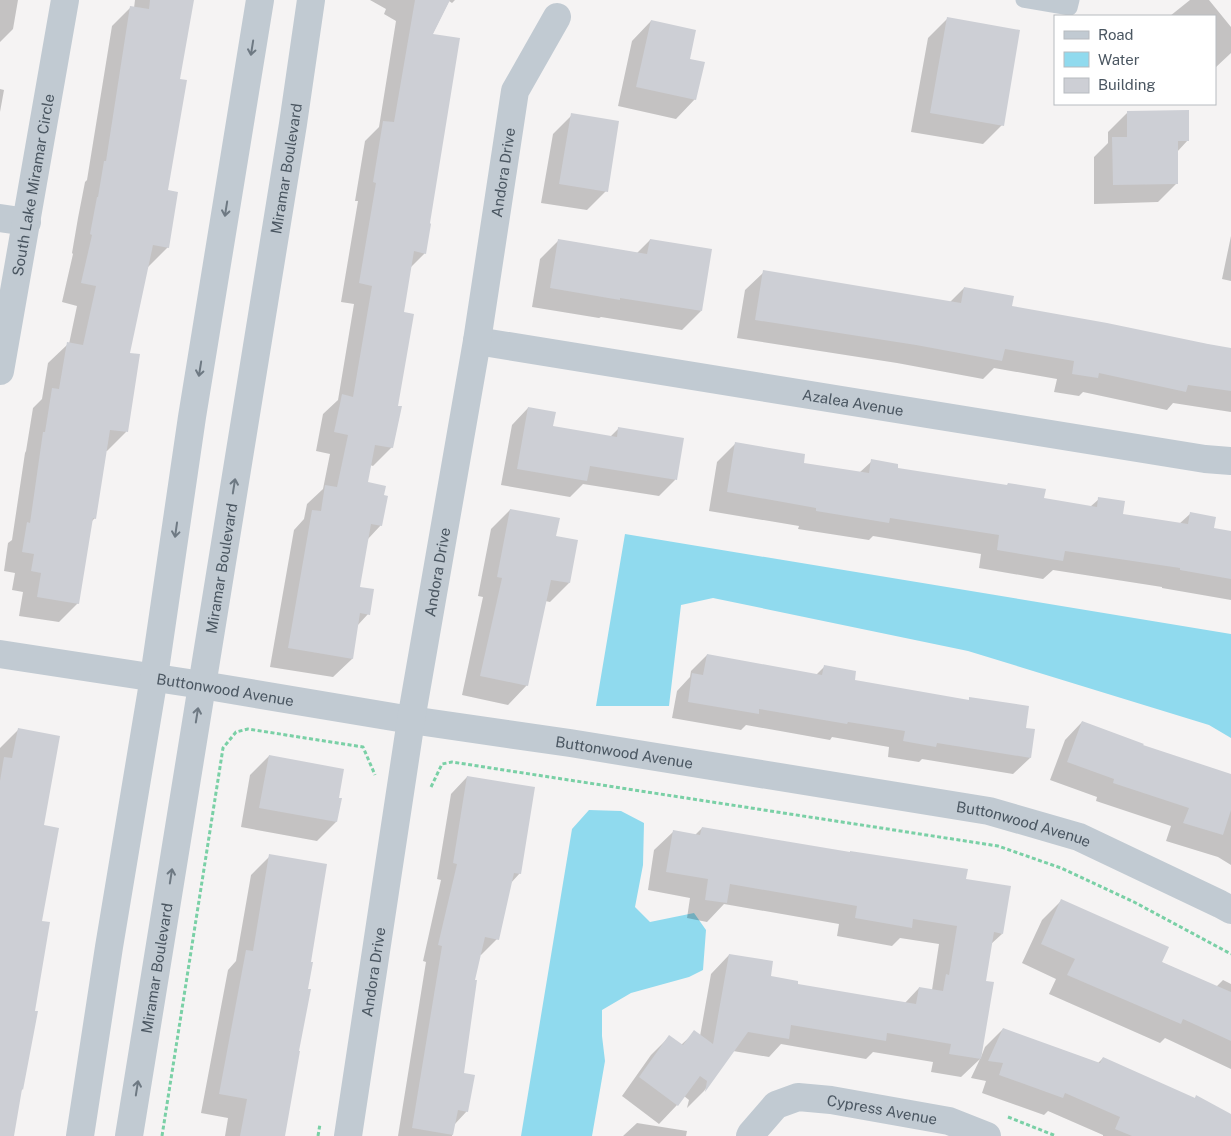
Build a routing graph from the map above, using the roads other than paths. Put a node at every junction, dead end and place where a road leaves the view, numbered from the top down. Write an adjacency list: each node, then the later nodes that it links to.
1 (65, 0): 8 (street, South Lake Miramar Circle)
2 (260, 0): 13 (street, one-way to 13)
3 (311, 0): 14 (street, Miramar Boulevard, one-way to 3)
4 (1023, 0): 5 (lane)
5 (1072, 0)
6 (557, 17): 9 (street, Andora Drive)
7 (0, 218): 8 (street)
8 (27, 222): 10 (street, South Lake Miramar Circle)
9 (477, 341): 11 (street, Azalea Avenue); 15 (street, Andora Drive)
10 (0, 371)
11 (1231, 461)
12 (0, 654): 13 (street, Buttonwood Avenue)
13 (154, 677): 14 (street, Buttonwood Avenue); 17 (street)
14 (202, 685): 15 (street, Buttonwood Avenue); 18 (street, Miramar Boulevard, one-way to 14)
15 (411, 720): 16 (street, Buttonwood Avenue); 19 (street, Andora Drive)
16 (1231, 910)
17 (80, 1136)
18 (129, 1136)
19 (348, 1136)
20 (750, 1136): 21 (street, Cypress Avenue)
21 (986, 1136)

